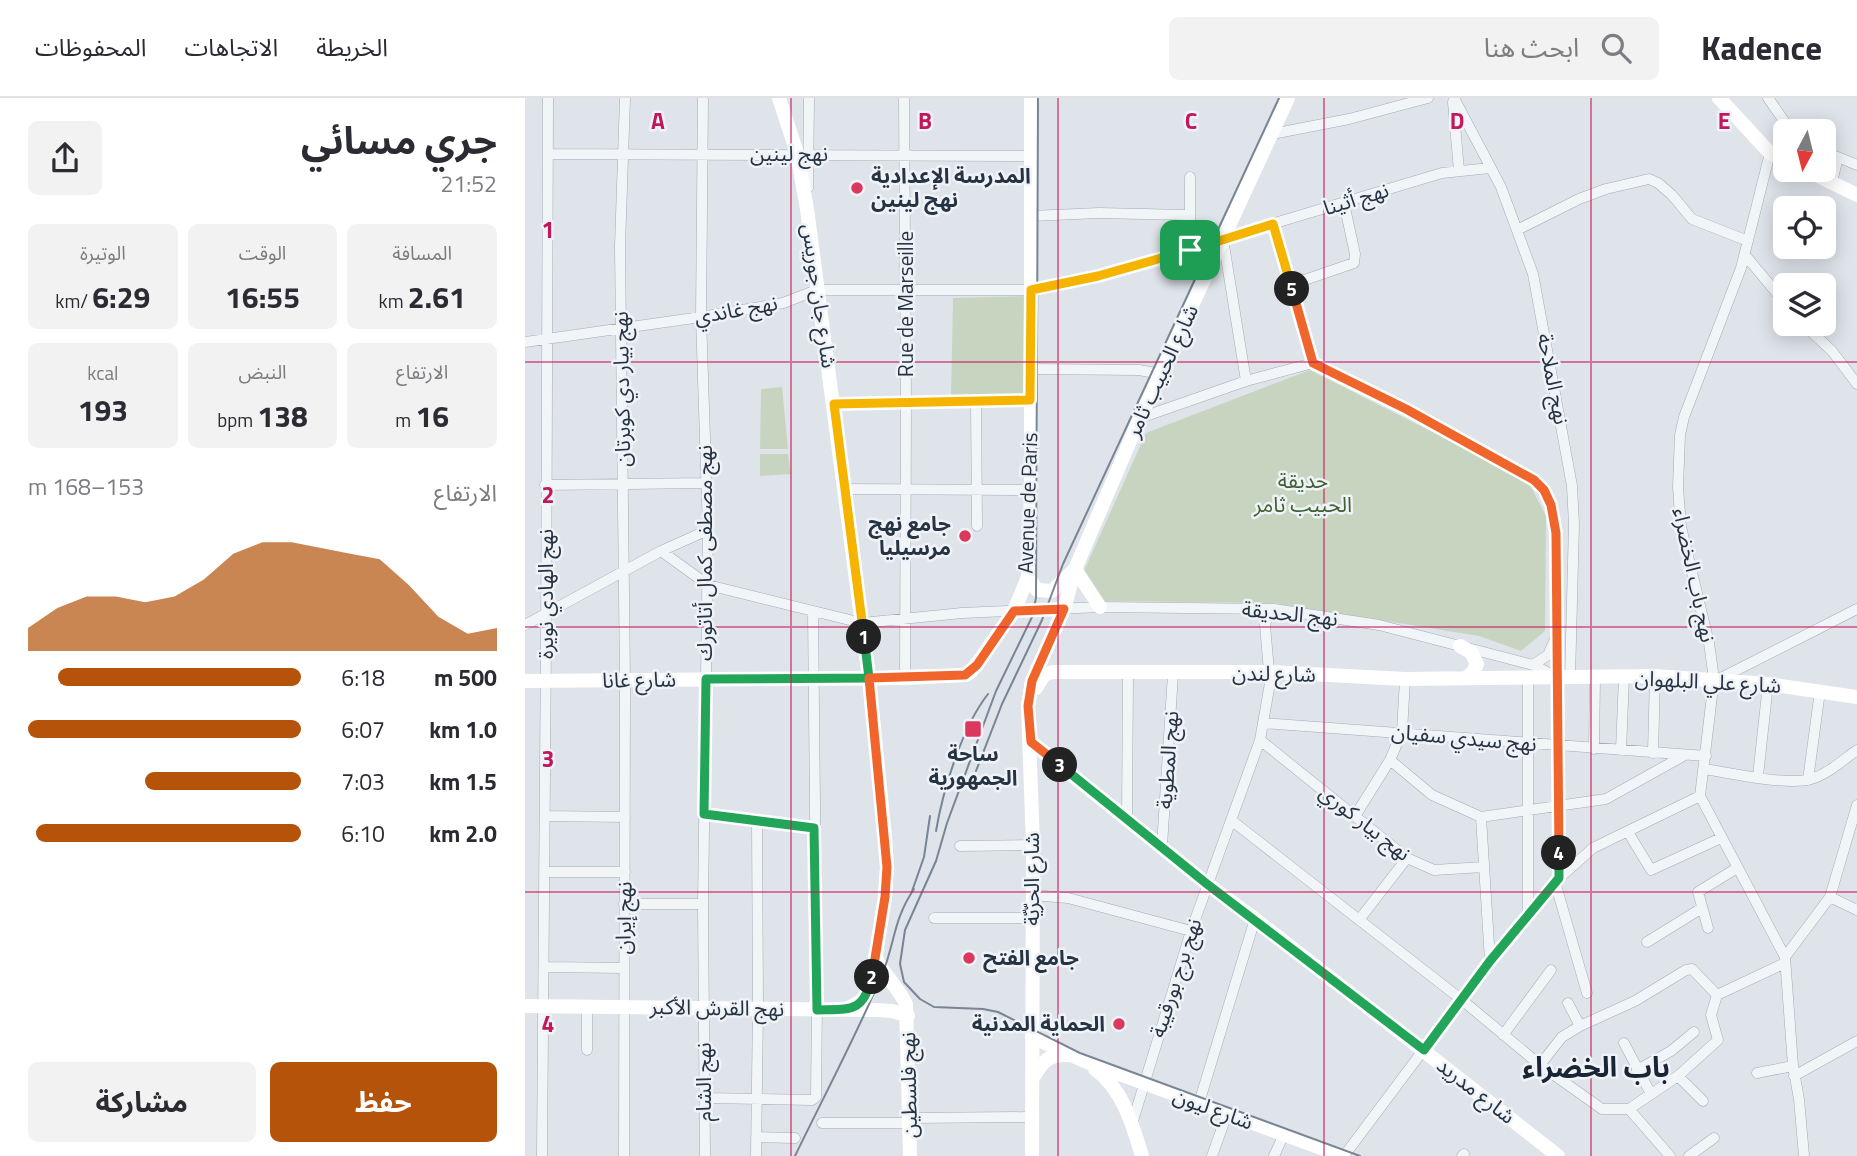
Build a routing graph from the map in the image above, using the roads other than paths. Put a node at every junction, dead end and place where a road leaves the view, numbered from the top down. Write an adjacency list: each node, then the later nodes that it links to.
1 (548, 98): 18 (street, نهج الهادي نويرة)
2 (625, 98): 15 (street, نهج بيار دي كوبرتان)
3 (703, 98): 20 (street, نهج مصطفى كمال أتاتورك)
4 (779, 98): 16 (main road, شارع جان جوريس)
5 (809, 98): 16 (street)
6 (904, 98): 21 (street, Rue de Marseille)
7 (1031, 98): 22 (main road, Avenue de Paris)
8 (1288, 98): 14 (main road, شارع الحبيب ثامر)
9 (1428, 98): 14 (street)
10 (1454, 98): 26 (street, نهج الملاحة); 27 (street)
11 (1719, 98): 17 (main road)
12 (1767, 98): 13 (street)
13 (1782, 119)
14 (1272, 134): 36 (main road, شارع الحبيب ثامر)
15 (623, 153): 18 (street, نهج لينين); 20 (street, نهج لينين); 46 (street, نهج بيار دي كوبرتان)
16 (803, 153): 20 (street, نهج لينين); 21 (street, نهج لينين); 41 (main road, شارع جان جوريس)
17 (1770, 153): 19 (main road); 37 (street, نهج باب الخضراء)
18 (548, 154): 48 (street, نهج الهادي نويرة)
19 (1773, 154)
20 (703, 155): 45 (street, نهج مصطفى كمال أتاتورك)
21 (905, 155): 22 (street, نهج لينين); 43 (street, Rue de Marseille)
22 (1031, 156): 33 (main road, Avenue de Paris)
23 (1838, 157): 24 (street); 25 (street)
24 (1836, 165)
25 (1857, 165)
26 (1490, 168): 27 (street, نهج أثينا); 35 (street, نهج الملاحة)
27 (1459, 171): 31 (street, نهج أثينا)
28 (1190, 177): 32 (street)
29 (1832, 182): 30 (main road)
30 (1857, 195)
31 (1344, 203): 34 (street, نهج أثينا); 40 (street)
32 (1188, 215): 33 (street); 38 (street)
33 (1031, 216): 44 (main road, Avenue de Paris)
34 (1273, 224): 36 (street, نهج أثينا); 40 (street)
35 (1517, 230): 37 (street); 91 (street, نهج الملاحة)
36 (1223, 238): 38 (street, نهج أثينا); 52 (main road, شارع الحبيب ثامر); 53 (street)
37 (1748, 242): 39 (street, نهج باب الخضراء)
38 (1190, 250): 44 (street, نهج غاندي)
39 (1745, 255): 42 (street); 100 (street, نهج باب الخضراء)
40 (1290, 285): 50 (street)
41 (817, 289): 43 (street, نهج غاندي); 45 (street, نهج غاندي); 58 (main road, شارع جان جوريس)
42 (1773, 289)
43 (906, 290): 44 (street, نهج غاندي); 57 (street, Rue de Marseille)
44 (1031, 290): 51 (main road, Avenue de Paris)
45 (701, 317): 46 (street, نهج غاندي); 60 (street, نهج مصطفى كمال أتاتورك)
46 (621, 327): 48 (street, نهج غاندي); 61 (street, نهج بيار دي كوبرتان)
47 (1816, 336): 54 (street)
48 (547, 338): 49 (street, نهج غاندي); 62 (street, نهج الهادي نويرة)
49 (525, 342)
50 (1313, 363): 53 (street); 84 (street)
51 (1030, 369): 52 (street); 55 (main road, Avenue de Paris)
52 (1161, 374): 59 (main road, شارع الحبيب ثامر)
53 (1247, 381): 59 (street)
54 (1857, 384)
55 (1030, 400): 56 (street); 66 (main road, Avenue de Paris)
56 (976, 401): 57 (street); 65 (street)
57 (906, 402): 58 (street); 64 (street, Rue de Marseille)
58 (834, 404): 63 (main road, شارع جان جوريس)
59 (1140, 418): 70 (main road, شارع الحبيب ثامر)
60 (706, 483): 61 (street); 68 (street, نهج مصطفى كمال أتاتورك)
61 (624, 484): 62 (street); 71 (street, نهج بيار دي كوبرتان)
62 (545, 485): 80 (street, نهج الهادي نويرة)
63 (845, 489): 64 (street); 82 (main road, شارع جان جوريس)
64 (906, 489): 65 (street); 81 (street, Rue de Marseille)
65 (977, 490): 66 (street); 67 (street)
66 (1031, 490): 72 (main road, Avenue de Paris)
67 (977, 526)
68 (708, 530): 69 (street); 73 (street, نهج مصطفى كمال أتاتورك)
69 (660, 551): 71 (street); 73 (street)
70 (1075, 569): 72 (main road); 74 (main road); 75 (main road, شارع الحبيب ثامر)
71 (624, 571): 80 (street); 101 (street, نهج بيار دي كوبرتان)
72 (1028, 577): 79 (main road, Avenue de Paris)
73 (708, 585): 78 (street); 99 (street, نهج مصطفى كمال أتاتورك)
74 (1100, 607): 75 (street, نهج الحديقة); 76 (street, نهج الحديقة)
75 (1064, 609): 79 (street, نهج الحديقة); 108 (main road, شارع الحرّيّة)
76 (1274, 609): 85 (street, نهج الحديقة); 87 (street, نهج برج بورقيبة)
77 (1857, 609): 100 (street)
78 (813, 611): 82 (street); 94 (street)
79 (1014, 611): 81 (street, نهج الحديقة); 96 (main road, شارع غانا)
80 (545, 613): 83 (street); 103 (street, نهج الهادي نويرة)
81 (904, 618): 82 (street, نهج الحديقة); 96 (street, Rue de Marseille)
82 (862, 623): 95 (main road, شارع جان جوريس)
83 (525, 625)
84 (1556, 636): 86 (street); 91 (street)
85 (1460, 646): 86 (street, نهج الحديقة); 98 (main road)
86 (1530, 671): 91 (main road, شارع لندن); 98 (main road, شارع لندن); 112 (street)
87 (1269, 672): 89 (main road, شارع لندن); 97 (main road, شارع لندن); 107 (street, نهج برج بورقيبة)
88 (1128, 673): 89 (main road, شارع لندن); 108 (main road, شارع لندن); 133 (street)
89 (1173, 674): 141 (street, نهج المطوية)
90 (1655, 676): 93 (main road, شارع علي البلهوان); 100 (main road, شارع علي البلهوان); 117 (street)
91 (1564, 677): 92 (main road, شارع علي البلهوان); 113 (street)
92 (1595, 677): 93 (main road, شارع علي البلهوان); 114 (street)
93 (1624, 677): 116 (street)
94 (813, 678): 95 (main road, شارع غانا); 99 (main road, شارع غانا); 136 (street)
95 (869, 678): 96 (main road, شارع غانا); 163 (main road, شارع جان جوريس)
96 (905, 678)
97 (1405, 678): 98 (main road, شارع لندن); 109 (street)
98 (1466, 678)
99 (706, 679): 101 (main road, شارع غانا); 128 (street, نهج مصطفى كمال أتاتورك)
100 (1716, 679): 104 (main road, شارع علي البلهوان); 119 (street, نهج باب الخضراء)
101 (625, 680): 103 (main road, شارع غانا); 131 (street, نهج إيران)
102 (525, 681): 103 (main road, شارع غانا)
103 (546, 681): 129 (street, نهج الهادي نويرة)
104 (1767, 684): 105 (main road, شارع علي البلهوان); 122 (street)
105 (1820, 691): 106 (main road, شارع علي البلهوان); 123 (street)
106 (1857, 697)
107 (1263, 723): 109 (street, نهج سيدي سفيان); 110 (street, نهج برج بورقيبة)
108 (1030, 725): 111 (main road, شارع الحرّيّة)
109 (1402, 732): 112 (street, نهج سيدي سفيان); 120 (street)
110 (1260, 740): 130 (street, نهج بيار كوري); 135 (street, نهج برج بورقيبة)
111 (1031, 742): 133 (main road, شارع مدريد); 139 (main road, شارع الحرّيّة)
112 (1528, 744): 113 (street, نهج سيدي سفيان); 127 (street)
113 (1559, 746): 114 (street, نهج سيدي سفيان); 126 (street)
114 (1594, 748): 116 (street, نهج سيدي سفيان)
115 (1857, 750): 123 (street)
116 (1621, 751): 117 (street, نهج سيدي سفيان)
117 (1653, 753): 118 (street, نهج سيدي سفيان)
118 (1685, 755): 119 (street, نهج سيدي سفيان); 126 (street)
119 (1706, 757): 121 (street, نهج باب الخضراء)
120 (1390, 761): 130 (street); 132 (street)
121 (1704, 769): 122 (street); 124 (street, نهج باب الخضراء)
122 (1758, 776): 123 (street)
123 (1808, 780)
124 (1700, 796): 137 (street); 138 (street)
125 (1857, 805): 150 (street)
126 (1558, 806): 127 (street); 147 (street)
127 (1528, 810): 132 (street); 155 (street)
128 (704, 814): 134 (street); 152 (street, نهج مصطفى كمال أتاتورك)
129 (546, 816): 131 (street); 145 (street, نهج الهادي نويرة)
130 (1355, 816): 142 (street, نهج بيار كوري)
131 (625, 817): 146 (street, نهج إيران)
132 (1481, 817): 143 (street)
133 (1127, 819): 141 (main road, شارع مدريد)
134 (757, 820): 136 (street); 178 (street)
135 (1231, 820): 148 (street, نهج برج بورقيبة); 159 (street)
136 (814, 828): 180 (street)
137 (1628, 832): 138 (street); 147 (street)
138 (1721, 838): 144 (street)
139 (1033, 845): 140 (street); 149 (main road, شارع الحرّيّة)
140 (960, 846)
141 (1162, 846): 148 (main road, شارع مدريد)
142 (1407, 858): 143 (street, نهج بيار كوري); 159 (street)
143 (1484, 867): 165 (street)
144 (1737, 869): 153 (street); 164 (street)
145 (546, 872): 146 (street); 166 (street, نهج الهادي نويرة)
146 (625, 872): 151 (street, نهج إيران)
147 (1557, 880): 155 (street); 169 (street)
148 (1207, 884): 158 (main road, شارع مدريد); 161 (street, نهج برج بورقيبة)
149 (1033, 895): 157 (main road, شارع الحرّيّة); 161 (street)
150 (1830, 897): 154 (street); 164 (street)
151 (624, 904): 152 (street); 167 (street, نهج إيران)
152 (703, 904): 177 (street, نهج مصطفى كمال أتاتورك)
153 (1702, 908): 160 (street); 162 (street)
154 (1857, 910)
155 (1528, 917): 165 (street)
156 (934, 918): 157 (street)
157 (1033, 918): 185 (main road, شارع الحرّيّة)
158 (1255, 919): 189 (main road, شارع مدريد); 202 (street)
159 (1359, 920): 171 (street)
160 (1708, 928)
161 (1191, 931): 197 (street, نهج برج بورقيبة)
162 (1647, 942)
163 (875, 956): 179 (main road, شارع جان جوريس); 181 (main road)
164 (1785, 960): 170 (street); 193 (street)
165 (1490, 961): 171 (street)
166 (545, 967): 167 (street); 174 (street, نهج الهادي نويرة)
167 (624, 968): 176 (street, نهج إيران)
168 (1551, 970): 184 (street)
169 (1587, 993)
170 (1717, 995): 182 (street); 195 (street)
171 (1462, 1000): 184 (street); 189 (street)
172 (1568, 1003): 182 (street)
173 (525, 1006): 174 (main road, نهج القرش الأكبر)
174 (544, 1007): 175 (main road, نهج القرش الأكبر); 213 (street, نهج الهادي نويرة)
175 (587, 1007): 176 (main road, نهج القرش الأكبر); 188 (street)
176 (625, 1007): 177 (main road, نهج القرش الأكبر); 214 (street, نهج إيران)
177 (704, 1007): 178 (main road, نهج القرش الأكبر); 199 (street, نهج الشام)
178 (758, 1008): 180 (main road, نهج القرش الأكبر); 200 (street)
179 (847, 1009): 180 (main road, نهج القرش الأكبر); 181 (main road, نهج القرش الأكبر)
180 (817, 1010): 200 (street)
181 (907, 1015): 206 (main road, نهج فلسطين)
182 (1580, 1026): 191 (street)
183 (1694, 1032): 192 (street)
184 (1503, 1035): 191 (street)
185 (1032, 1037): 190 (main road); 196 (main road, شارع الحرّيّة)
186 (1857, 1041): 193 (street)
187 (1624, 1043): 192 (street)
188 (587, 1050)
189 (1424, 1050): 222 (street); 223 (main road, شارع مدريد)
190 (1077, 1058): 196 (main road); 197 (main road, شارع ليون); 208 (main road)
191 (1540, 1065): 203 (street)
192 (1637, 1070): 198 (street)
193 (1793, 1071): 194 (street); 226 (street)
194 (1756, 1073)
195 (1678, 1076): 198 (street); 201 (street)
196 (1032, 1079): 205 (main road, شارع الحرّيّة)
197 (1143, 1083): 202 (main road, شارع ليون); 208 (street, نهج برج بورقيبة)
198 (1651, 1094): 203 (street)
199 (704, 1098): 200 (street); 215 (street, نهج الشام)
200 (757, 1098): 210 (street)
201 (1703, 1101)
202 (1199, 1103): 204 (main road, شارع ليون)
203 (1629, 1110): 224 (street)
204 (1227, 1114): 209 (main road, شارع ليون); 220 (street)
205 (1032, 1118): 206 (street); 218 (main road, شارع الحرّيّة)
206 (910, 1121): 207 (street); 217 (main road, نهج فلسطين)
207 (822, 1124)
208 (1131, 1124): 219 (main road)
209 (1284, 1134): 221 (street); 222 (main road, شارع ليون)
210 (756, 1137): 211 (street); 216 (street)
211 (795, 1138)
212 (1714, 1138): 225 (street)
213 (542, 1156)
214 (624, 1156)
215 (705, 1156)
216 (756, 1156)
217 (910, 1156)
218 (1032, 1156)
219 (1142, 1156)
220 (1212, 1156)
221 (1274, 1156)
222 (1343, 1156)
223 (1558, 1156)
224 (1670, 1156)
225 (1689, 1156)
226 (1804, 1156)

